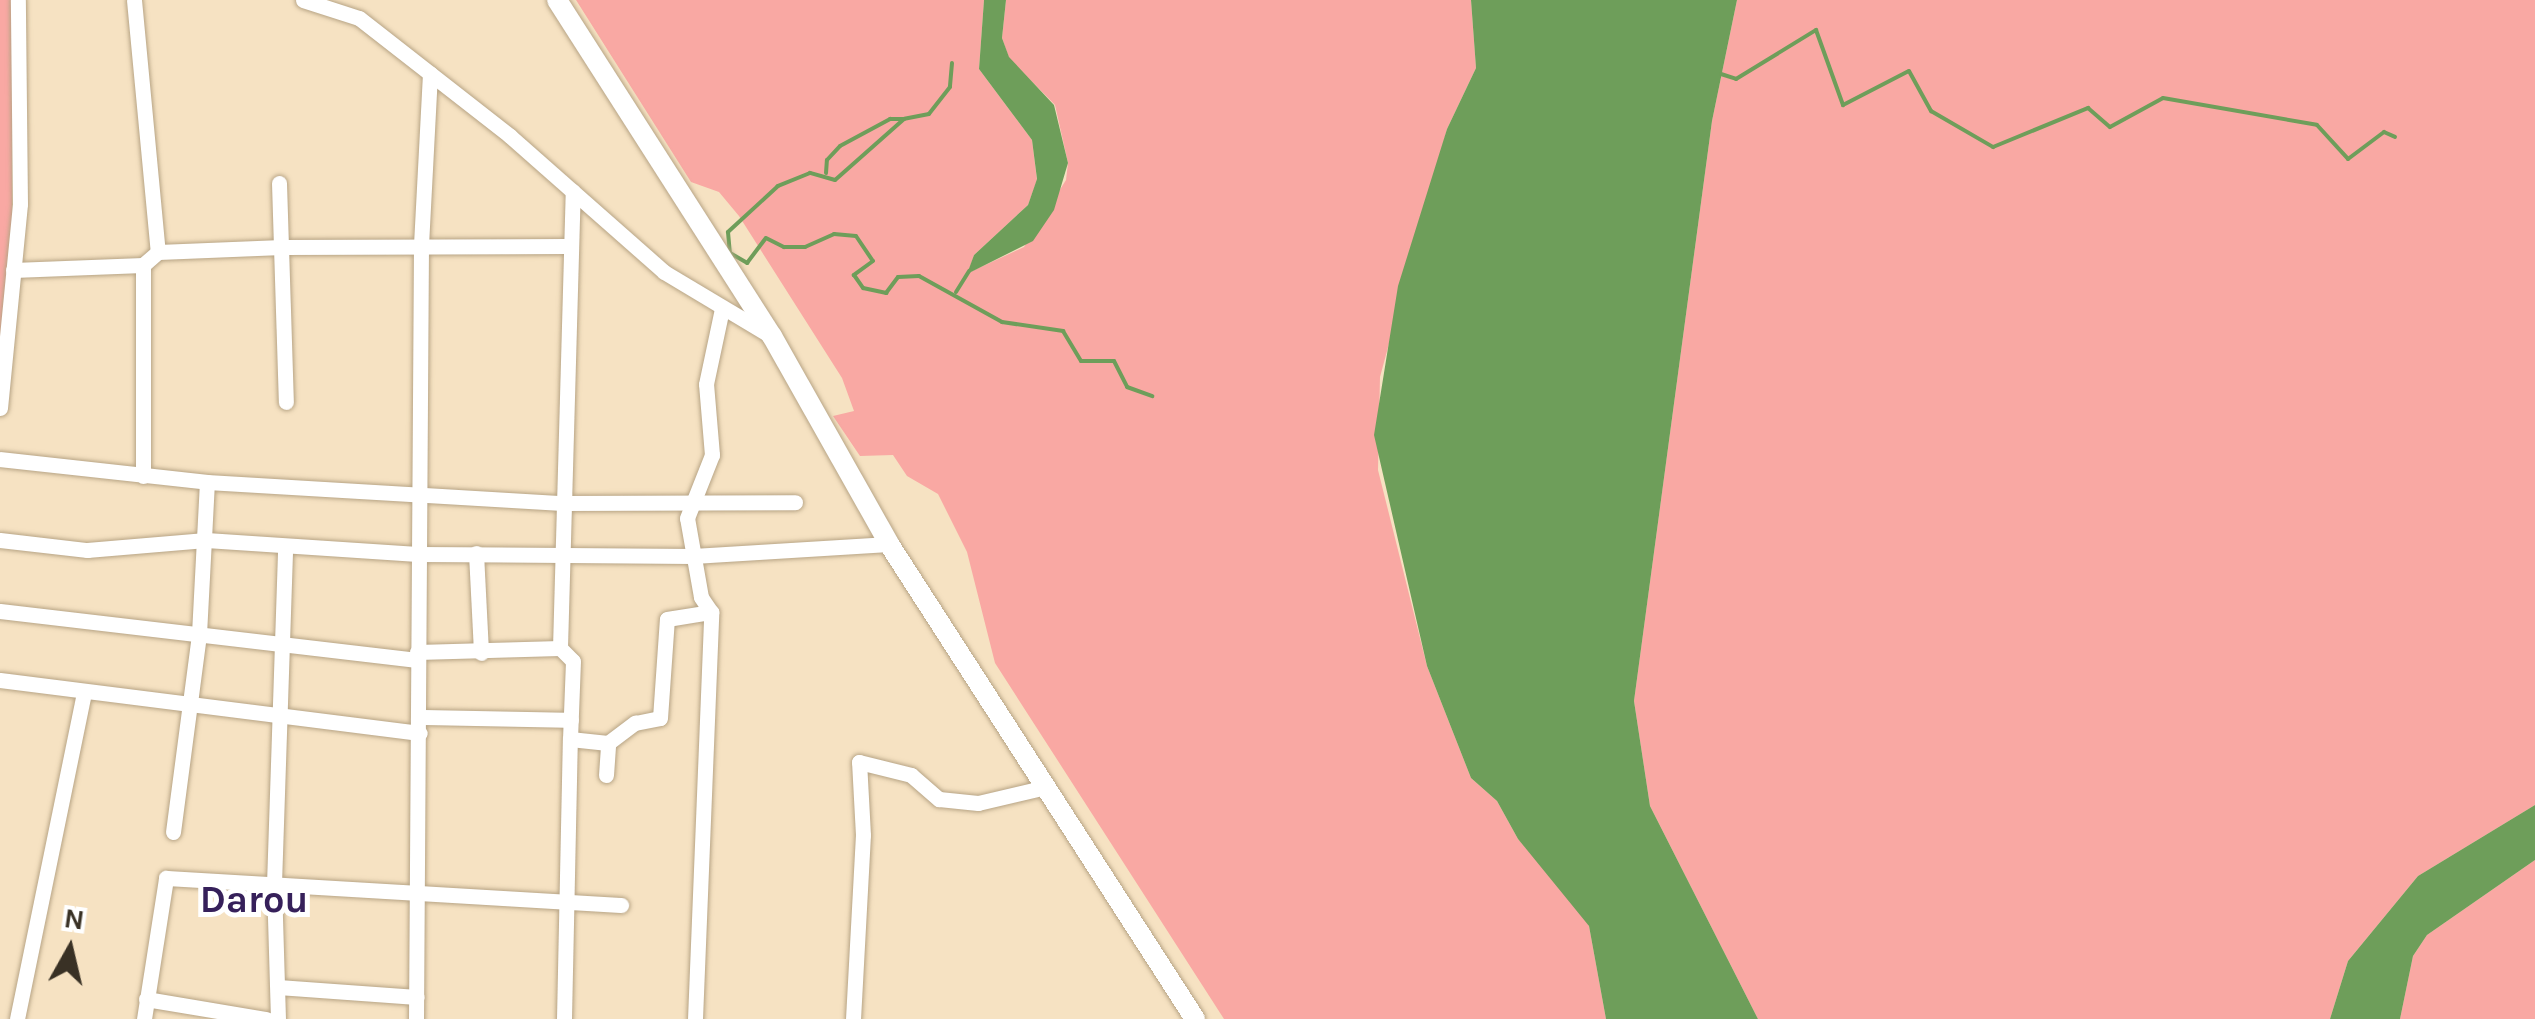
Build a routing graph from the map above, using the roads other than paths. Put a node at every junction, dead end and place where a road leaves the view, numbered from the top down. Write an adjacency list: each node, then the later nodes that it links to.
1 (18, 0): 14 (street)
2 (134, 0): 12 (street)
3 (303, 0): 5 (street)
4 (557, 0): 16 (street)
5 (343, 5): 6 (street)
6 (430, 74): 8 (street); 9 (street)
7 (279, 183): 11 (street)
8 (573, 191): 10 (street); 15 (street)
9 (421, 245): 10 (street); 11 (street); 22 (street)
10 (567, 246): 24 (street)
11 (282, 247): 12 (street); 17 (street)
12 (158, 252): 13 (street)
13 (143, 265): 14 (street); 20 (street)
14 (13, 270): 18 (street)
15 (722, 309): 16 (street); 25 (street)
16 (772, 336): 28 (street)
17 (286, 402)
18 (0, 408)
19 (0, 459): 20 (street)
20 (143, 476): 21 (street)
21 (207, 482): 22 (street); 27 (street)
22 (418, 494): 24 (street); 32 (street)
23 (795, 502): 25 (street)
24 (562, 503): 25 (street); 30 (street)
25 (688, 503): 33 (street)
26 (0, 540): 27 (street)
27 (206, 540): 29 (street); 36 (street)
28 (888, 544): 33 (street); 50 (street)
29 (286, 546): 32 (street); 37 (street)
30 (565, 552): 31 (street); 33 (street); 38 (street)
31 (476, 553): 32 (street); 39 (street)
32 (418, 554): 40 (street)
33 (693, 556): 35 (street)
34 (0, 611): 36 (street)
35 (711, 612): 48 (street); 65 (street)
36 (199, 634): 37 (street); 43 (street)
37 (282, 641): 40 (street); 44 (street)
38 (560, 648): 39 (street); 45 (street)
39 (481, 653): 40 (street)
40 (417, 656): 46 (street)
41 (0, 680): 42 (street)
42 (84, 694): 43 (street); 59 (street)
43 (186, 708): 44 (street); 51 (street)
44 (281, 718): 46 (street); 52 (street)
45 (570, 720): 46 (street); 47 (street)
46 (419, 725): 53 (street)
47 (570, 739): 48 (street); 54 (street)
48 (608, 743): 49 (street)
49 (606, 775)
50 (1046, 786): 66 (street); 67 (street)
51 (173, 832)
52 (274, 884): 53 (street); 56 (street); 58 (street)
53 (417, 889): 54 (street); 57 (street)
54 (567, 901): 55 (street); 64 (street)
55 (621, 904)
56 (278, 987): 57 (street); 62 (street)
57 (416, 997): 63 (street)
58 (146, 999): 60 (street); 61 (street)
59 (17, 1019)
60 (144, 1019)
61 (266, 1019)
62 (278, 1019)
63 (416, 1019)
64 (564, 1019)
65 (695, 1019)
66 (853, 1019)
67 (1195, 1019)

